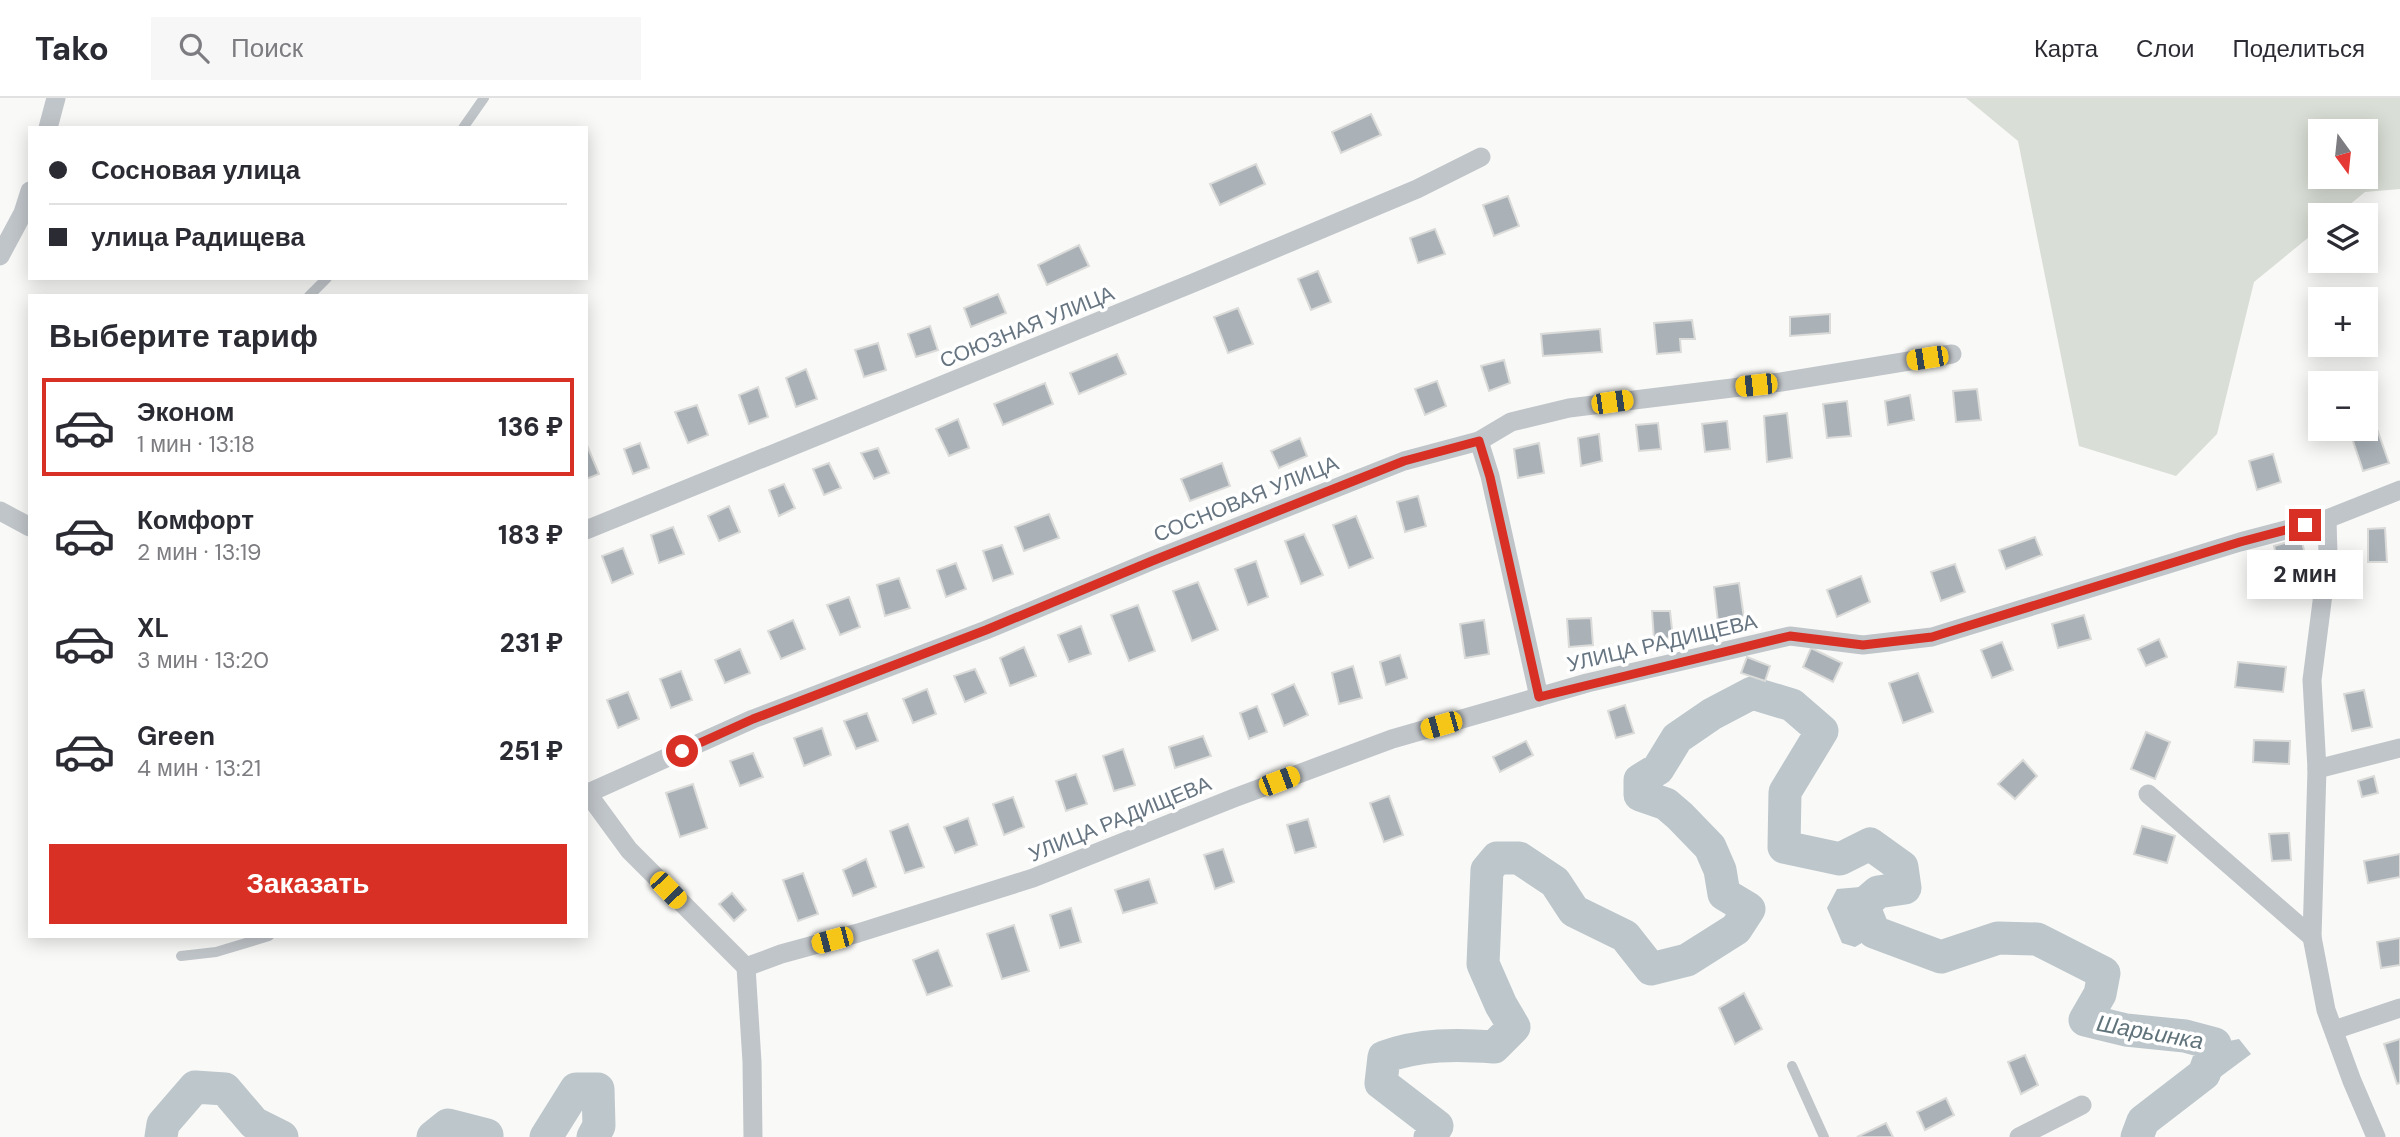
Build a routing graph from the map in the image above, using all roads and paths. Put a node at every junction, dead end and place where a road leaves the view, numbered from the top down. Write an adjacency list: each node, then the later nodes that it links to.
1 (56, 98): 3 (street)
2 (484, 98): 4 (lane)
3 (49, 126)
4 (464, 126)
5 (1481, 157): 16 (street, СОЮЗНАЯ УЛИЦА)
6 (28, 197): 7 (street)
7 (0, 256)
8 (325, 280): 9 (lane)
9 (311, 294)
10 (1952, 354): 11 (street, СОСНОВАЯ УЛИЦА)
11 (1479, 441): 17 (street); 20 (street, СОСНОВАЯ УЛИЦА)
12 (2400, 489): 14 (street, УЛИЦА РАДИЩЕВА)
13 (0, 511): 15 (street)
14 (2327, 519): 17 (street, УЛИЦА РАДИЩЕВА); 19 (street)
15 (28, 526)
16 (588, 529)
17 (1539, 697): 26 (street, УЛИЦА РАДИЩЕВА)
18 (2400, 748): 19 (street)
19 (2317, 769): 23 (street)
20 (588, 794)
21 (2148, 794): 23 (street)
22 (588, 795): 26 (street)
23 (2312, 937): 28 (street)
24 (262, 938): 25 (lane)
25 (181, 956)
26 (746, 967): 31 (street)
27 (2400, 1008): 28 (street)
28 (2334, 1030): 34 (street)
29 (1791, 1066): 32 (lane)
30 (2082, 1105): 33 (street)
31 (753, 1137)
32 (1824, 1137)
33 (2019, 1137)
34 (2376, 1137)

